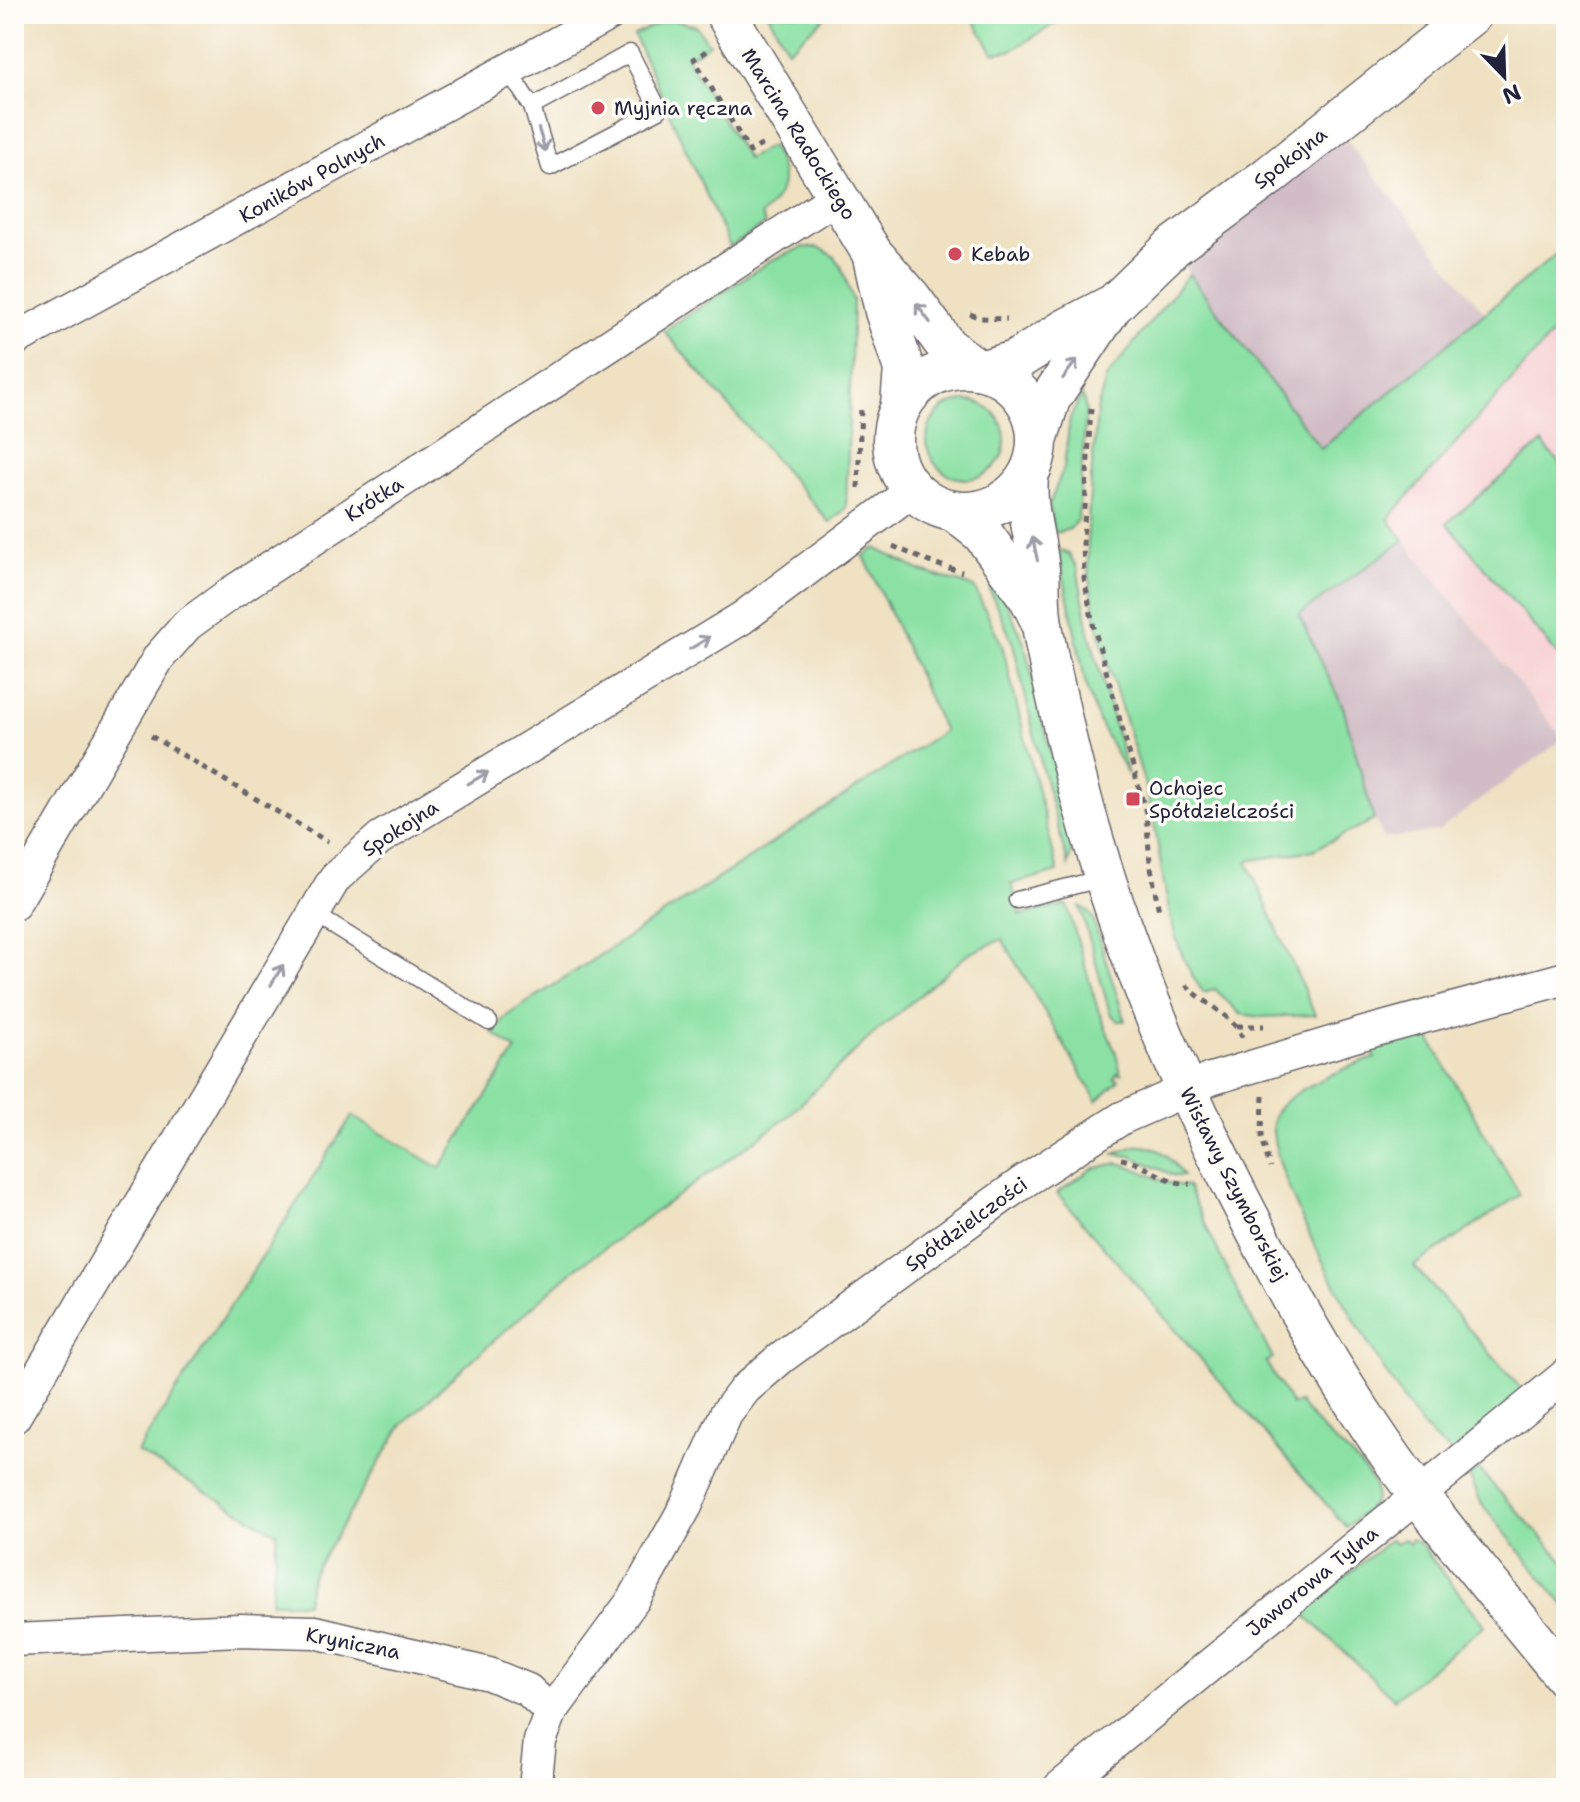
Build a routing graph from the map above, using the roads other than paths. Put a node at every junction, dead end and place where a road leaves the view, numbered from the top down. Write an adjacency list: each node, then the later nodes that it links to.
1 (610, 14): 4 (street, Koników Polnych)
2 (1472, 14): 8 (street, Spokojna)
3 (714, 28): 6 (street, Marcina Radockiego)
4 (508, 70): 5 (lane); 9 (street, Koników Polnych)
5 (532, 107): 5 (lane, one-way to 5)
6 (838, 196): 7 (street, Marcina Radockiego); 19 (street, Krótka)
7 (872, 253): 10 (street, Marcina Radockiego, one-way to 7); 11 (street, Marcina Radockiego)
8 (1112, 306): 10 (street, Spokojna); 12 (street, Spokojna, one-way to 8)
9 (14, 340)
10 (980, 370): 11 (street); 12 (street)
11 (901, 404): 14 (street)
12 (1038, 437): 13 (street)
13 (1028, 477): 15 (street); 16 (street, Wisławy Szymborskiej, one-way to 13)
14 (913, 490): 15 (street); 20 (street, Spokojna, one-way to 14)
15 (954, 511): 16 (street, Wisławy Szymborskiej)
16 (1041, 621): 17 (street, Wisławy Szymborskiej)
17 (1104, 878): 18 (lane); 23 (street, Wisławy Szymborskiej)
18 (1017, 900)
19 (14, 904)
20 (314, 914): 22 (lane); 25 (street, Spokojna, one-way to 20)
21 (1564, 982): 23 (street, Spółdzielczości)
22 (489, 1022)
23 (1185, 1090): 26 (street, Wisławy Szymborskiej); 29 (street, Spółdzielczości)
24 (1566, 1375): 26 (street, Jaworowa Tylna)
25 (14, 1417)
26 (1420, 1495): 28 (street, Wisławy Szymborskiej); 31 (street, Jaworowa Tylna)
27 (14, 1640): 29 (street, Kryniczna)
28 (1566, 1678)
29 (551, 1712): 30 (street)
30 (535, 1788)
31 (1059, 1788)

